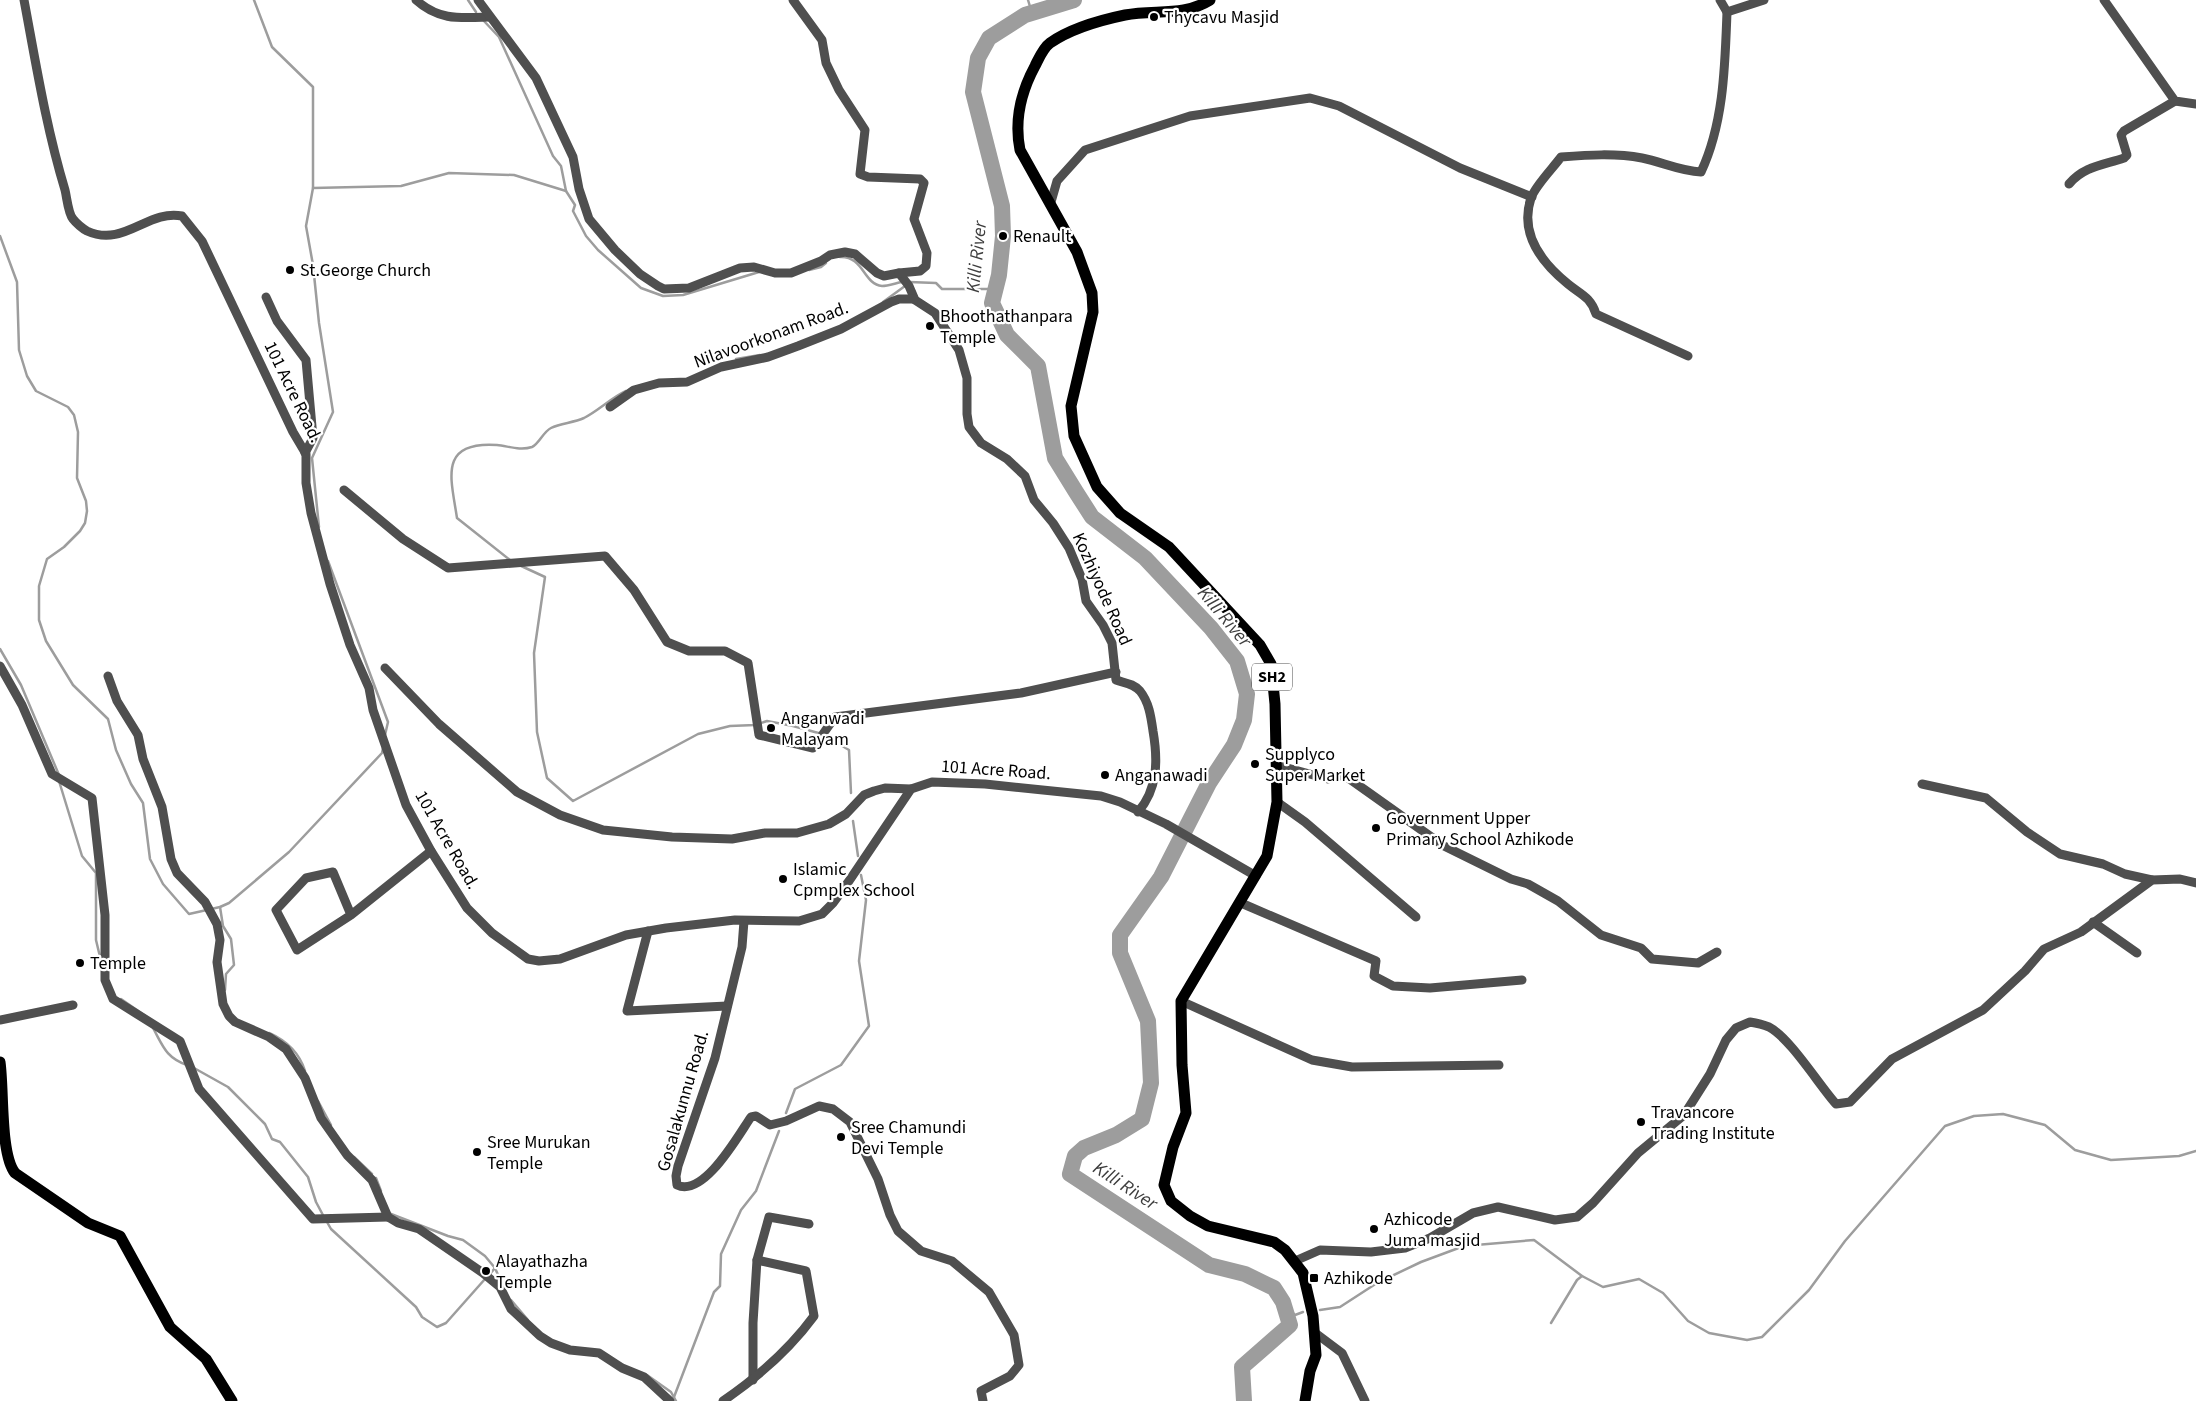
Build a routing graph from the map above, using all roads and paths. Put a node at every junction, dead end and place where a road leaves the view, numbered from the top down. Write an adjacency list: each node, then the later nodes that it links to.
1 (24, 0): 21 (street, 101 Acre Road.)
2 (416, 0): 10 (street)
3 (478, 0): 10 (street)
4 (793, 0): 16 (street)
5 (1210, 0): 15 (main road, SH2)
6 (1720, 0): 9 (street)
7 (1764, 0): 9 (street)
8 (2104, 0): 11 (street)
9 (1727, 12): 14 (street)
10 (489, 16): 16 (street)
11 (2175, 101): 12 (street); 13 (street)
12 (2196, 104)
13 (2069, 184)
14 (1532, 197): 15 (street); 19 (street)
15 (1051, 202): 27 (main road, SH2)
16 (899, 273): 18 (street)
17 (266, 297): 21 (street)
18 (914, 299): 20 (street, Nilavoorkonam Road.); 25 (street, Kozhiyode Road)
19 (1688, 356)
20 (610, 406)
21 (307, 451): 32 (street, 101 Acre Road.)
22 (344, 490): 25 (street)
23 (0, 666): 51 (street)
24 (385, 668): 29 (street)
25 (1116, 672): 31 (street, Kozhiyode Road)
26 (108, 676): 51 (street)
27 (1276, 765): 30 (main road, SH2); 42 (street)
28 (1922, 784): 34 (street)
29 (911, 788): 31 (street, 101 Acre Road.); 39 (street, 101 Acre Road.)
30 (1277, 802): 33 (main road, SH2); 38 (street)
31 (1138, 812): 33 (street, 101 Acre Road.)
32 (431, 851): 37 (street); 41 (street, 101 Acre Road.)
33 (1256, 876): 36 (main road, SH2)
34 (2152, 880): 35 (street); 40 (street)
35 (2196, 883)
36 (1241, 903): 44 (street); 45 (main road, SH2)
37 (351, 915): 37 (street)
38 (1416, 918)
39 (744, 921): 41 (street, 101 Acre Road.); 47 (street, Gosalakunnu Road.)
40 (2093, 922): 43 (street); 54 (street)
41 (648, 931): 47 (street)
42 (1717, 952)
43 (2137, 953)
44 (1522, 980)
45 (1182, 1001): 50 (street); 54 (main road, SH2)
46 (73, 1005): 48 (street)
47 (727, 1006): 60 (street, Gosalakunnu Road.)
48 (0, 1020)
49 (0, 1062): 57 (main road)
50 (1499, 1065)
51 (388, 1217): 58 (street)
52 (809, 1224): 53 (street)
53 (757, 1260): 56 (street); 56 (street)
54 (1295, 1261): 55 (main road, SH2)
55 (1314, 1332): 61 (main road, SH2); 62 (street)
56 (752, 1380): 59 (street)
57 (232, 1401)
58 (670, 1401)
59 (722, 1401)
60 (983, 1401)
61 (1305, 1401)
62 (1365, 1401)

